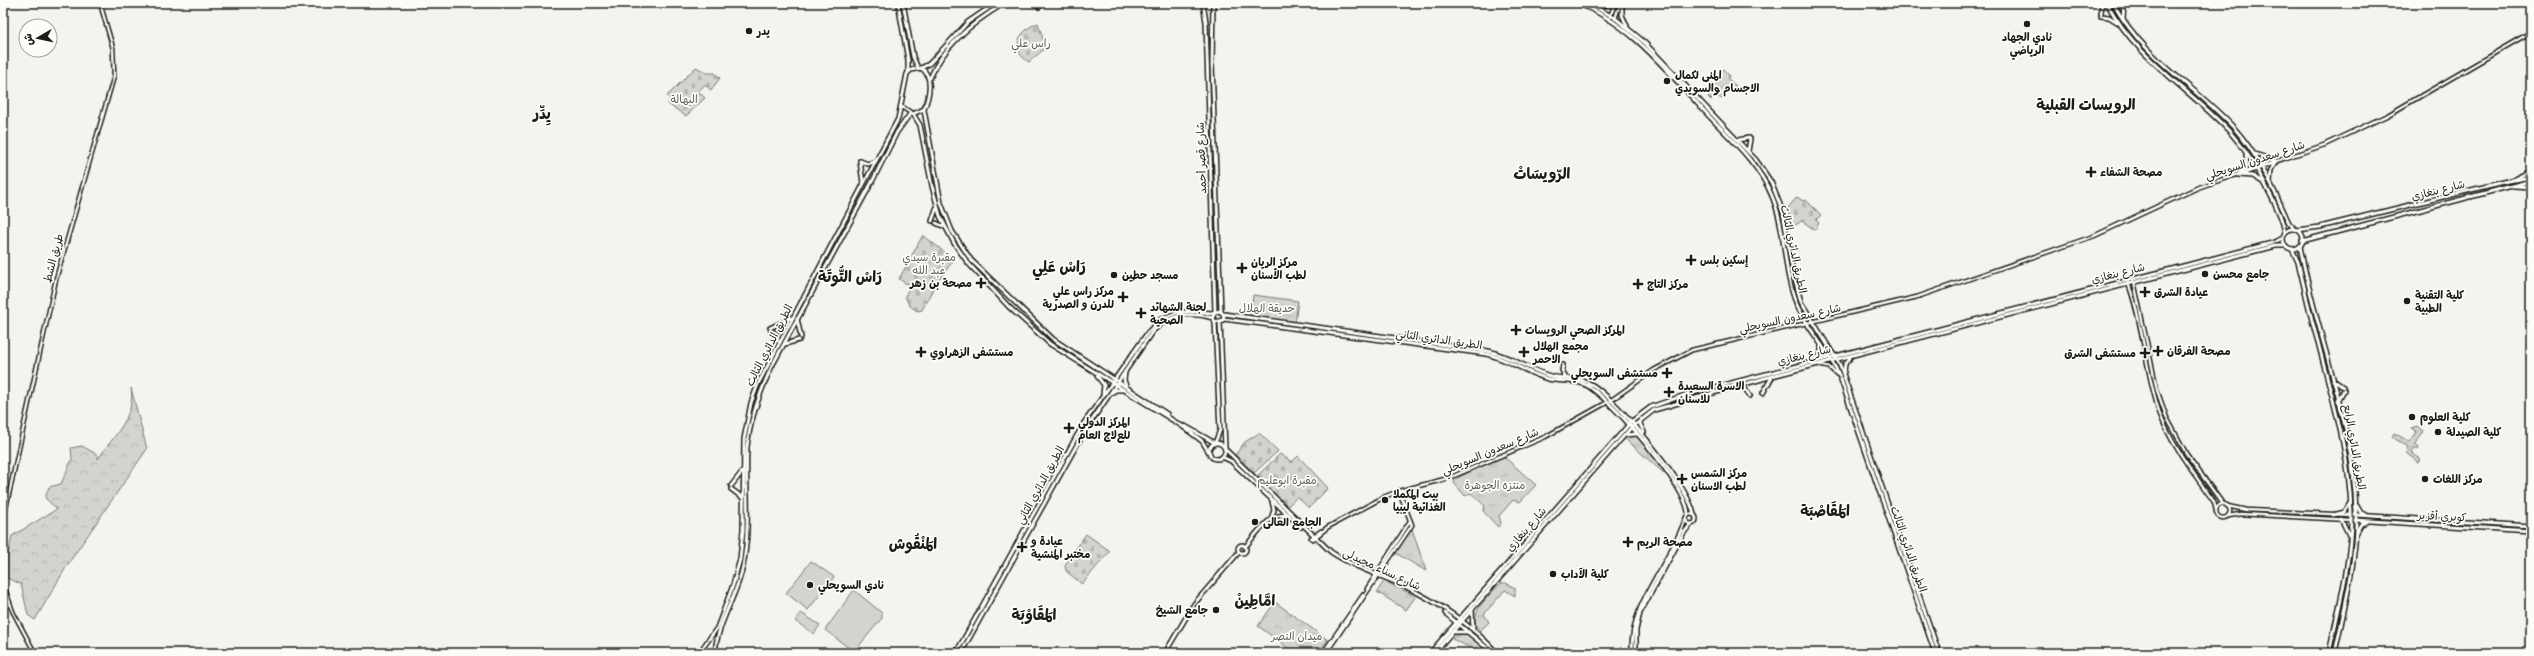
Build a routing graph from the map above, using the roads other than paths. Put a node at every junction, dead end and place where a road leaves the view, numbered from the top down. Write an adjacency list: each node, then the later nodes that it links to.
1 (100, 3): 144 (main road, طريق الشط)
2 (898, 3): 28 (main road, الطريق الدائري الثالث)
3 (903, 3): 27 (main road)
4 (996, 3): 27 (main road)
5 (1004, 3): 29 (main road)
6 (1036, 3): 17 (main road)
7 (1203, 3): 72 (main road, شارع قصر أحمد)
8 (1213, 3): 73 (main road, شارع قصر أحمد)
9 (1576, 3): 22 (main road, الطريق الدائري الثالث)
10 (1588, 3): 18 (main road, الطريق الدائري الثالث)
11 (1614, 3): 18 (main road); 19 (main road)
12 (1621, 3): 20 (main road); 25 (main road)
13 (2102, 3): 24 (main road)
14 (2107, 3): 24 (main road)
15 (2113, 3): 21 (main road)
16 (2124, 3): 21 (main road)
17 (1040, 5)
18 (1597, 7): 19 (main road, الطريق الدائري الثالث)
19 (1611, 15): 20 (main road, الطريق الدائري الثالث); 22 (main road)
20 (1616, 18): 23 (main road); 25 (main road, الطريق الدائري الثالث)
21 (2123, 19): 36 (main road)
22 (1609, 20): 23 (main road, الطريق الدائري الثالث)
23 (1613, 22): 81 (main road, الطريق الدائري الثالث)
24 (2119, 24): 34 (main road)
25 (1628, 28): 33 (main road, الطريق الدائري الثالث)
26 (2531, 32): 38 (main road, شارع سعدون السويحلي)
27 (919, 68): 28 (main road); 29 (main road)
28 (907, 74): 30 (main road, الطريق الدائري الثالث)
29 (930, 78): 31 (main road)
30 (902, 107): 32 (main road); 37 (main road, الطريق الدائري الثالث)
31 (924, 109): 32 (main road); 92 (main road)
32 (912, 114): 52 (main road); 76 (main road, الطريق الدائري الثالث)
33 (1738, 140): 35 (main road, الطريق الدائري الثالث); 35 (main road)
34 (2245, 150): 40 (main road); 42 (main road)
35 (1748, 151): 80 (main road, الطريق الدائري الثالث)
36 (2253, 154): 38 (main road); 39 (main road)
37 (875, 161): 48 (main road, الطريق الدائري الثالث); 48 (main road)
38 (2275, 162): 39 (main road, شارع سعدون السويحلي); 46 (main road)
39 (2262, 167): 40 (main road, شارع سعدون السويحلي); 46 (main road)
40 (2257, 169): 42 (main road, شارع سعدون السويحلي); 47 (main road)
41 (2531, 171): 44 (main road)
42 (2238, 174): 47 (main road); 80 (main road, شارع سعدون السويحلي)
43 (2531, 176): 44 (main road)
44 (2512, 180): 51 (main road, شارع بنغازي)
45 (2531, 181): 49 (main road, شارع بنغازي)
46 (2270, 183): 57 (main road)
47 (2266, 184): 58 (main road)
48 (863, 185): 74 (main road, الطريق الدائري الثالث)
49 (2512, 186): 50 (main road); 53 (main road, شارع بنغازي)
50 (2531, 187)
51 (2433, 200): 53 (main road); 57 (main road, شارع بنغازي)
52 (936, 205): 54 (main road); 56 (main road)
53 (2435, 206): 60 (main road, شارع بنغازي)
54 (932, 220)
55 (936, 223): 56 (main road)
56 (945, 227): 93 (main road)
57 (2296, 230): 58 (main road); 60 (main road)
58 (2285, 233): 59 (main road)
59 (2283, 238): 61 (main road); 68 (main road, شارع بنغازي)
60 (2302, 241): 62 (main road)
61 (2286, 246): 63 (main road); 64 (main road, شارع بنغازي)
62 (2300, 246): 63 (main road); 99 (main road, الطريق الدائري الرابع)
63 (2292, 249): 124 (main road, الطريق الدائري الرابع)
64 (2134, 282): 65 (main road, شارع بنغازي); 66 (main road)
65 (2128, 283): 67 (main road); 70 (main road, شارع بنغازي)
66 (2136, 292): 67 (main road); 111 (main road)
67 (2131, 293): 115 (main road)
68 (2045, 300): 69 (main road, شارع بنغازي); 70 (main road)
69 (2029, 304): 71 (main road); 86 (main road, شارع بنغازي)
70 (2048, 304): 71 (main road, شارع بنغازي)
71 (2031, 309): 85 (main road, شارع بنغازي)
72 (1214, 313): 73 (main road); 75 (main road); 91 (main road, الطريق الدائري الثاني)
73 (1222, 313): 77 (main road); 97 (main road, الطريق الدائري الثاني)
74 (793, 317): 82 (main road, الطريق الدائري الثالث); 82 (main road)
75 (1212, 318): 78 (main road); 91 (main road, الطريق الدائري الثاني)
76 (798, 319): 84 (main road, الطريق الدائري الثالث); 84 (main road)
77 (1224, 319): 79 (main road); 108 (main road, الطريق الدائري الثاني)
78 (1215, 322): 79 (main road); 116 (main road)
79 (1220, 322): 117 (main road)
80 (1812, 322): 81 (main road, شارع سعدون السويحلي); 86 (main road, الطريق الدائري الثالث)
81 (1807, 323): 83 (main road, الطريق الدائري الثالث); 108 (main road, شارع سعدون السويحلي)
82 (778, 342): 120 (main road, الطريق الدائري الثالث)
83 (1820, 342): 87 (main road, الطريق الدائري الثالث); 89 (main road)
84 (783, 345): 164 (main road, الطريق الدائري الثالث)
85 (1855, 356): 86 (main road, شارع بنغازي); 94 (main road)
86 (1838, 358): 87 (main road, شارع بنغازي); 94 (main road, الطريق الدائري الثالث)
87 (1832, 360): 89 (main road, شارع بنغازي); 90 (main road, شارع بنغازي); 96 (main road, الطريق الدائري الثالث)
88 (1563, 365): 97 (main road)
89 (1803, 365): 110 (main road, شارع بنغازي)
90 (1816, 365): 95 (main road, شارع بنغازي); 96 (main road)
91 (1125, 368): 92 (main road); 98 (main road, الطريق الدائري الثاني); 100 (main road, الطريق الدائري الثاني); 102 (main road)
92 (1103, 373): 98 (main road)
93 (1096, 374): 100 (main road); 104 (main road)
94 (1844, 374): 151 (main road, الطريق الدائري الثالث)
95 (1776, 375): 101 (main road, شارع بنغازي); 103 (main road)
96 (1840, 377): 153 (main road, الطريق الدائري الثالث)
97 (1567, 378): 108 (main road, الطريق الدائري الثاني)
98 (1114, 379): 100 (main road)
99 (2333, 380): 107 (main road, الطريق الدائري الرابع); 107 (main road)
100 (1115, 383): 102 (main road); 104 (main road, الطريق الدائري الثاني); 106 (main road, الطريق الدائري الثاني)
101 (1732, 387): 105 (main road); 109 (main road, شارع بنغازي)
102 (1127, 389): 106 (main road); 116 (main road); 118 (main road)
103 (1763, 393)
104 (1103, 394): 165 (main road, الطريق الدائري الثاني)
105 (1750, 396)
106 (1107, 397): 166 (main road, الطريق الدائري الثاني)
107 (2338, 401): 125 (main road, الطريق الدائري الرابع)
108 (1608, 402): 110 (main road); 121 (main road, شارع سعدون السويحلي)
109 (1642, 417): 110 (main road, شارع بنغازي); 114 (main road)
110 (1631, 425): 112 (main road, شارع بنغازي); 113 (main road); 114 (main road); 156 (main road, شارع بنغازي)
111 (2175, 435): 115 (main road); 126 (main road)
112 (1624, 436): 113 (main road); 157 (main road, شارع بنغازي)
113 (1640, 436): 130 (main road)
114 (1646, 437): 131 (main road)
115 (2170, 438): 129 (main road)
116 (1215, 443): 117 (main road); 118 (main road)
117 (1225, 449): 119 (main road); 128 (main road, شارع سناء محيدلى)
118 (1210, 454): 119 (main road)
119 (1222, 457): 123 (main road)
120 (742, 472): 122 (main road, الطريق الدائري الثالث); 122 (main road)
121 (1399, 490): 140 (main road); 149 (main road, شارع سعدون السويحلي)
122 (743, 498): 163 (main road, الطريق الدائري الثالث)
123 (1270, 498): 128 (main road); 138 (main road)
124 (2350, 498): 132 (main road); 133 (main road, الطريق الدائري الرابع)
125 (2355, 501): 135 (main road, الطريق الدائري الرابع); 136 (main road)
126 (2223, 504): 127 (main road); 129 (main road)
127 (2227, 506): 132 (main road); 134 (main road)
128 (1282, 508): 137 (main road, شارع سناء محيدلى); 138 (main road); 149 (main road, شارع سناء محيدلى)
129 (2216, 510): 134 (main road)
130 (1688, 514): 131 (main road); 141 (main road)
131 (1694, 515): 146 (main road)
132 (2333, 515): 133 (main road)
133 (2351, 515): 135 (main road); 142 (main road, الطريق الدائري الرابع)
134 (2228, 516): 139 (main road)
135 (2356, 516): 136 (main road); 143 (main road, الطريق الدائري الرابع)
136 (2372, 516): 147 (main road)
137 (1290, 517): 138 (main road); 149 (main road, شارع سناء محيدلى)
138 (1272, 518): 167 (main road)
139 (2341, 519): 142 (main road); 152 (main road)
140 (1410, 520): 154 (main road); 154 (main road)
141 (1686, 520): 146 (main road); 173 (main road)
142 (2351, 520): 143 (main road, كوبري أقزير); 152 (main road, الطريق الدائري الرابع)
143 (2356, 520): 145 (main road, كوبري أقزير); 150 (main road, الطريق الدائري الرابع)
144 (3, 521)
145 (2372, 521): 148 (main road, كوبري أقزير); 150 (main road)
146 (1691, 524): 174 (main road)
147 (2531, 526)
148 (2531, 531)
149 (1313, 538): 154 (main road, شارع سناء محيدلى)
150 (2354, 538): 178 (main road, الطريق الدائري الرابع)
151 (1901, 540): 153 (main road); 176 (main road, الطريق الدائري الثالث)
152 (2349, 540): 177 (main road, الطريق الدائري الرابع)
153 (1897, 542): 175 (main road, الطريق الدائري الثالث)
154 (1377, 576): 158 (main road, شارع سناء محيدلى); 158 (main road); 168 (main road)
155 (3, 583): 162 (main road)
156 (1466, 610): 158 (main road); 159 (main road, شارع بنغازي)
157 (1472, 610): 159 (main road, شارع بنغازي); 161 (main road)
158 (1450, 614): 159 (main road); 160 (main road)
159 (1460, 621): 160 (main road, شارع بنغازي); 161 (main road)
160 (1452, 630): 161 (main road); 169 (main road, شارع بنغازي); 170 (main road, شارع بنغازي)
161 (1472, 630): 171 (main road); 172 (main road)
162 (35, 653)
163 (698, 653)
164 (715, 653)
165 (956, 653)
166 (961, 653)
167 (1165, 653)
168 (1325, 653)
169 (1430, 653)
170 (1434, 653)
171 (1493, 653)
172 (1497, 653)
173 (1632, 653)
174 (1636, 653)
175 (1935, 653)
176 (1940, 653)
177 (2329, 653)
178 (2335, 653)

